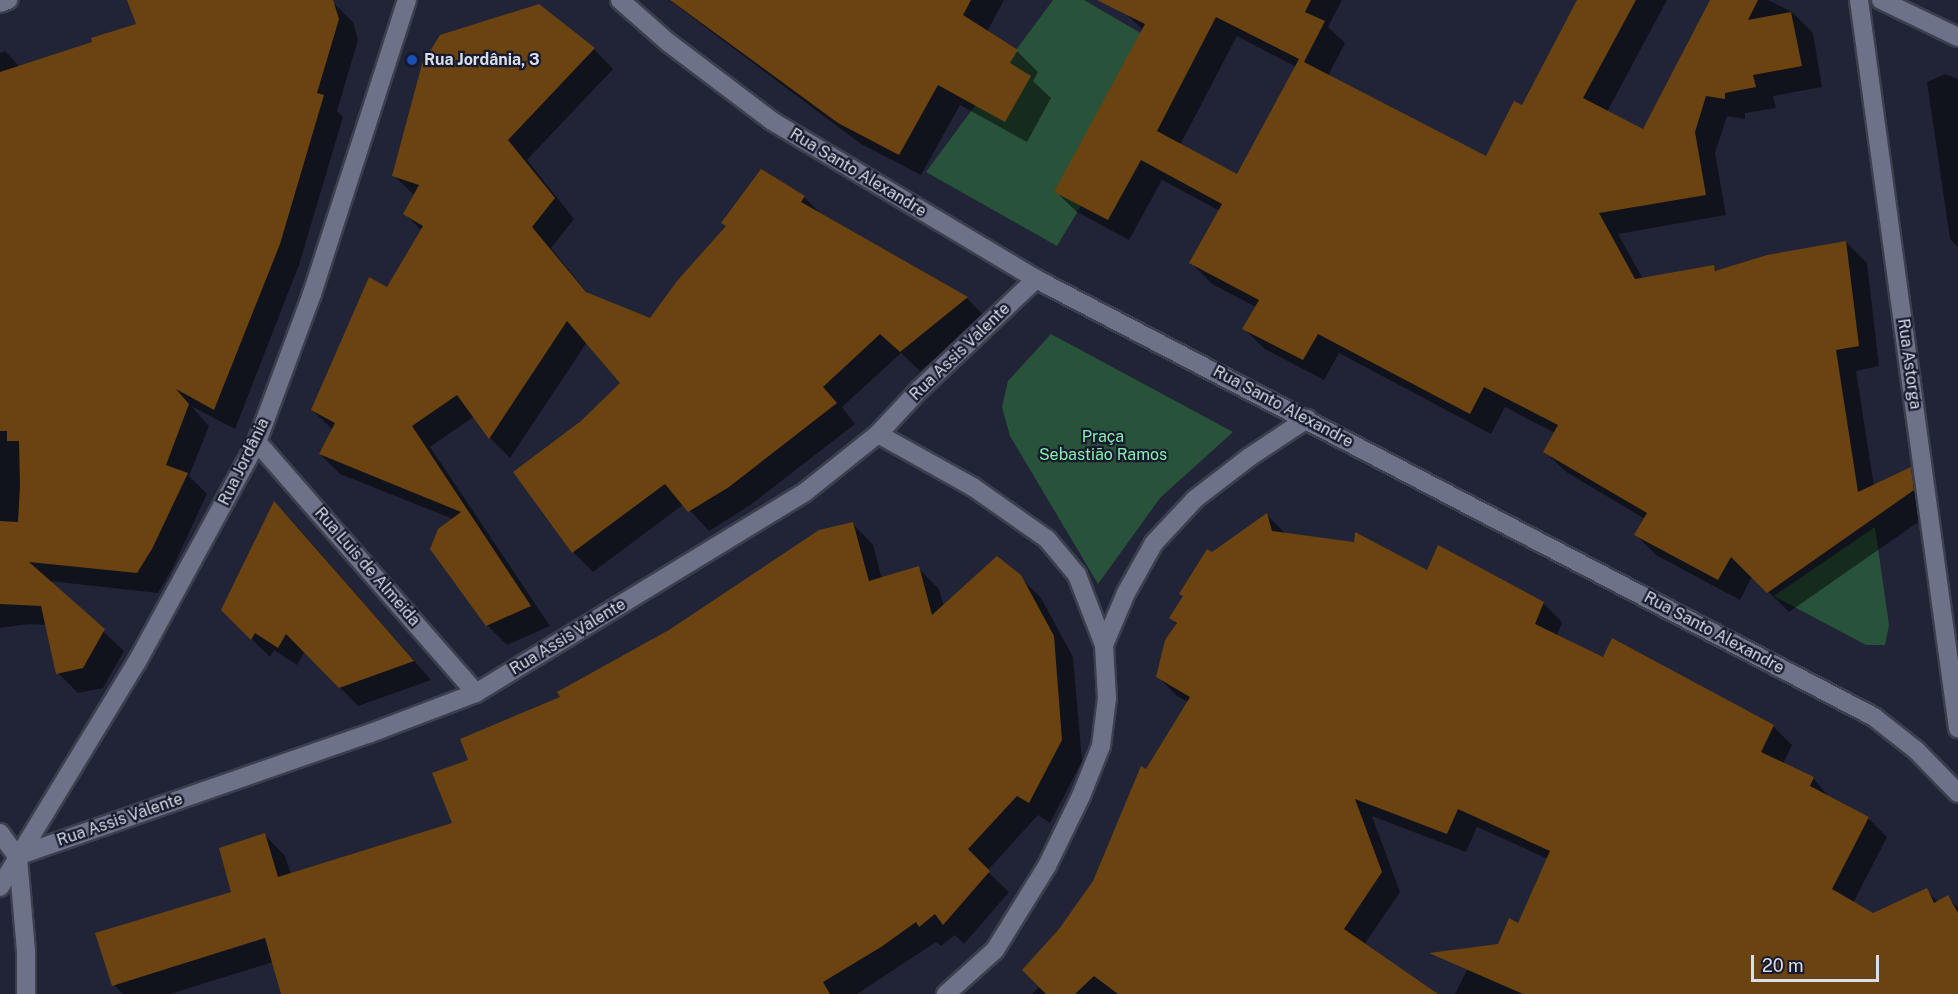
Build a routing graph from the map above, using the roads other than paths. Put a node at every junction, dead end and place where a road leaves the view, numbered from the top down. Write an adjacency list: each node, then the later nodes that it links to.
1 (8, 0): 6 (street)
2 (406, 0): 11 (street, Rua Jordânia)
3 (621, 0): 8 (street, Rua Santo Alexandre)
4 (1859, 0): 14 (street, Rua Astorga)
5 (1881, 0): 7 (street)
6 (0, 3)
7 (1958, 37)
8 (1036, 279): 9 (street, Rua Santo Alexandre); 10 (street, Rua Assis Valente)
9 (1306, 419): 12 (street); 15 (street, Rua Santo Alexandre)
10 (878, 434): 12 (street); 13 (street, Rua Assis Valente)
11 (257, 442): 13 (street, Rua Luis de Almeida); 17 (street, Rua Jordânia)
12 (1104, 645): 21 (street)
13 (476, 693): 17 (street, Rua Assis Valente)
14 (1958, 728)
15 (1958, 793)
16 (0, 833): 17 (street)
17 (19, 857): 18 (street, Rua Assis Valente); 19 (street, Rua Jordânia); 20 (street)
18 (0, 863)
19 (0, 887)
20 (26, 994)
21 (946, 994)

